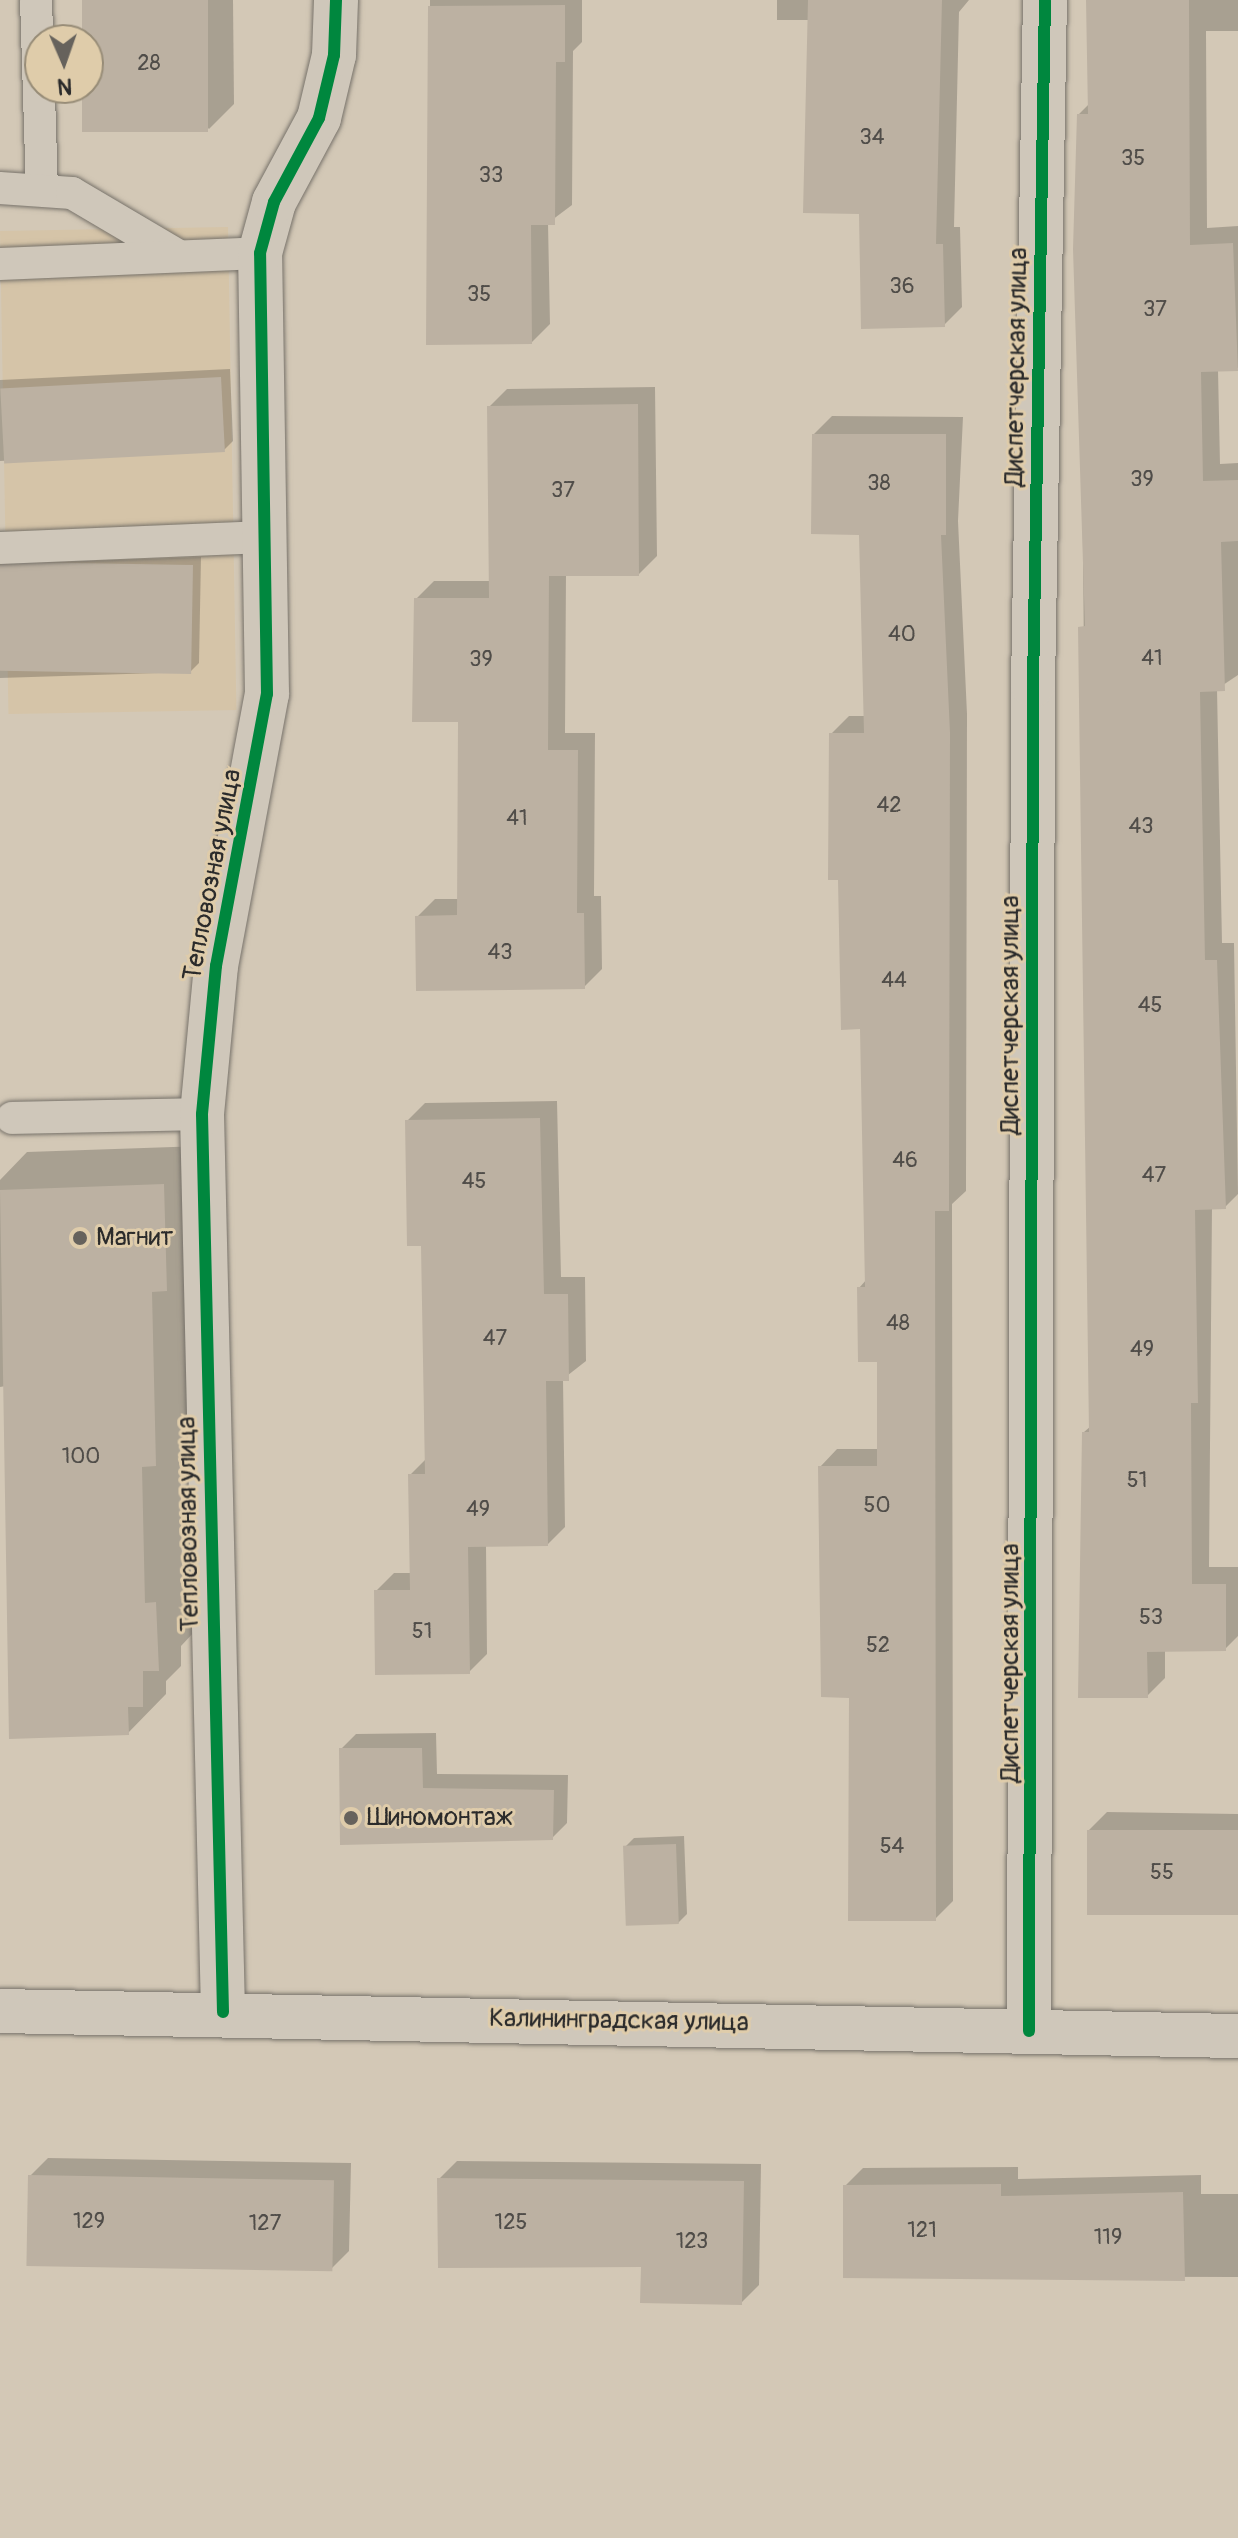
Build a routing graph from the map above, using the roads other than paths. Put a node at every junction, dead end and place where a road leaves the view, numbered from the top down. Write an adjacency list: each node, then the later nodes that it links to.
1 (36, 0): 4 (lane)
2 (336, 0): 6 (street, Тепловозная улица)
3 (1045, 0): 15 (street, Диспетчерская улица)
4 (42, 186): 5 (lane); 7 (lane)
5 (0, 188)
6 (260, 253): 7 (lane); 9 (street, Тепловозная улица)
7 (179, 256): 8 (lane)
8 (0, 264)
9 (267, 537): 10 (lane); 11 (street, Тепловозная улица)
10 (0, 548)
11 (202, 1114): 12 (lane); 14 (street, Тепловозная улица)
12 (12, 1118)
13 (0, 2011): 14 (street, Калининградская улица)
14 (223, 2012): 15 (street, Калининградская улица)
15 (1029, 2031): 16 (street, Калининградская улица)
16 (1238, 2036)

